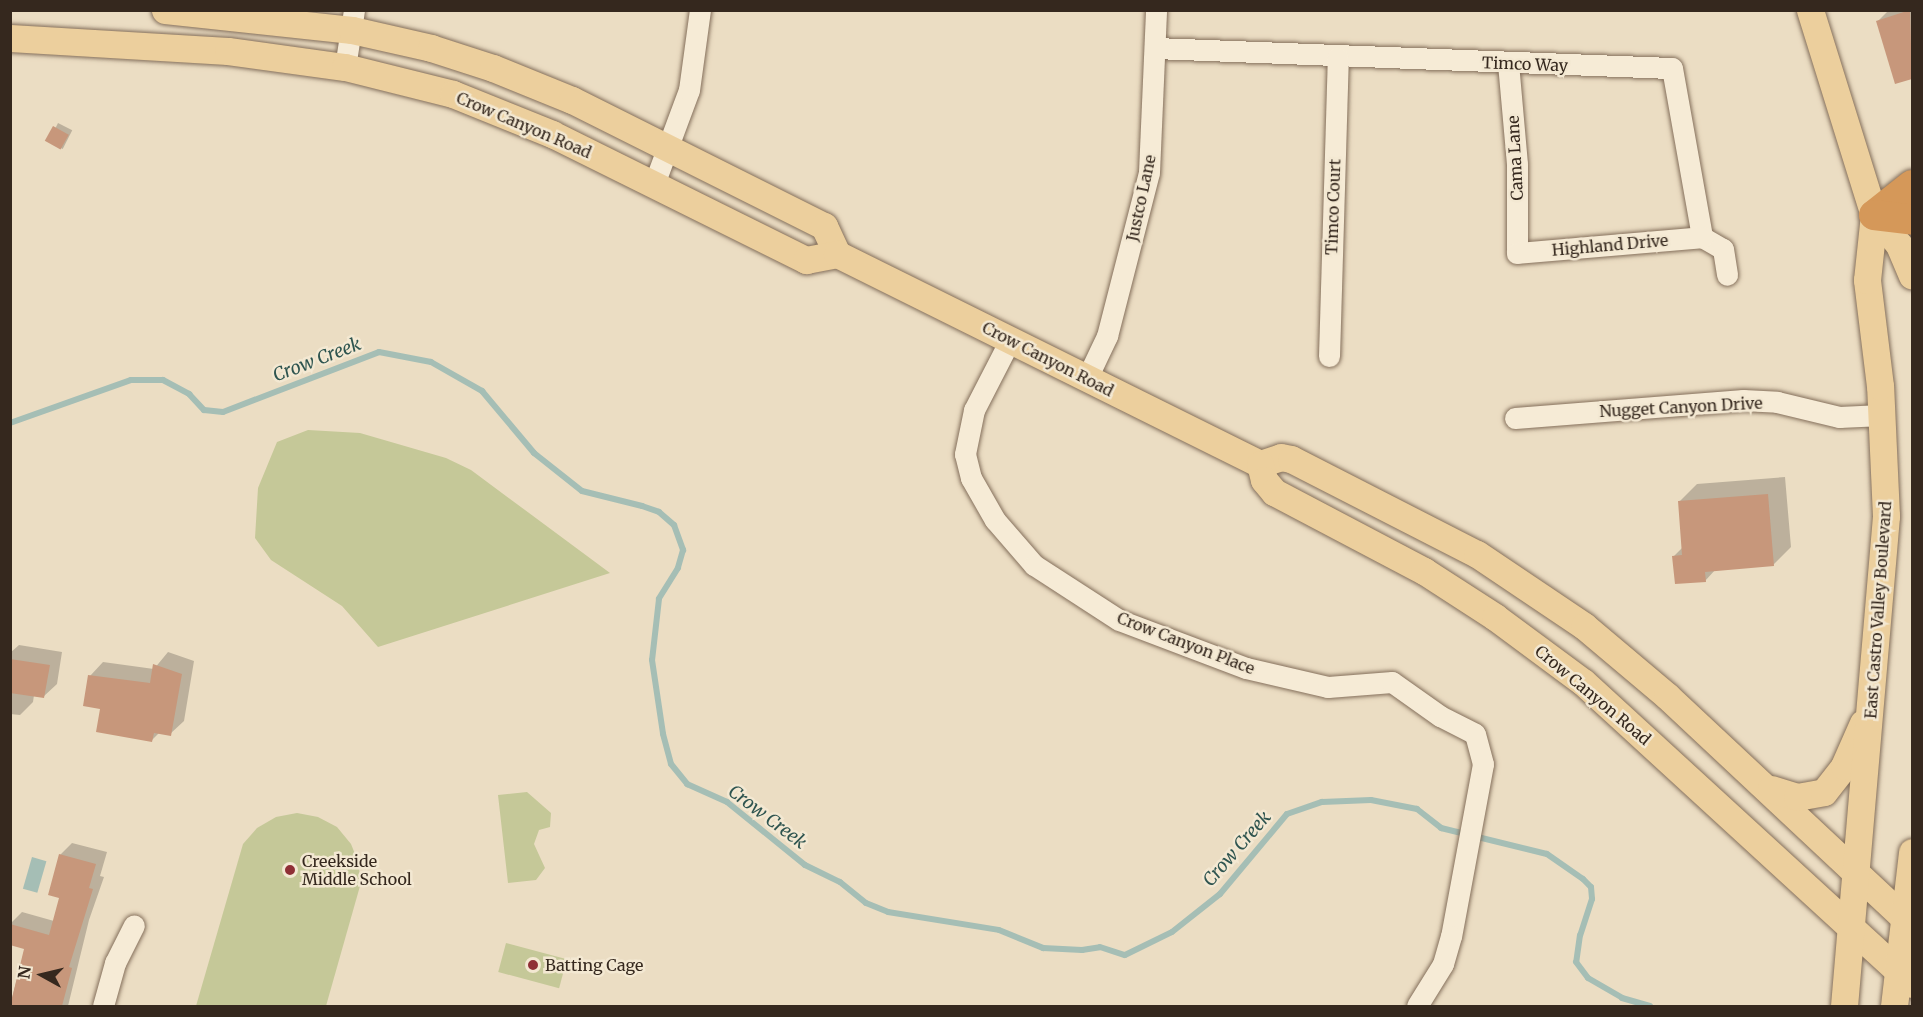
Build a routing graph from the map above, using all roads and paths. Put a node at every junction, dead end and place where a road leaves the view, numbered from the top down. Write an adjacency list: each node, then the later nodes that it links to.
1 (165, 10): 5 (main road)
2 (700, 10): 11 (street)
3 (1156, 10): 7 (street, Justco Lane)
4 (1810, 10): 14 (main road, East Castro Valley Boulevard)
5 (353, 20): 10 (street); 11 (main road)
6 (10, 38): 10 (main road, Crow Canyon Road)
7 (1155, 48): 8 (street, Timco Way); 23 (street, Justco Lane)
8 (1338, 58): 9 (street, Timco Way); 22 (street, Timco Court)
9 (1508, 63): 16 (street, Timco Way); 17 (street, Cama Lane)
10 (345, 67): 12 (main road, Crow Canyon Road)
11 (670, 149): 12 (street); 18 (main road)
12 (654, 184): 18 (main road, Crow Canyon Road)
13 (1912, 184): 14 (highway)
14 (1874, 215): 15 (highway); 20 (main road, East Castro Valley Boulevard); 24 (main road, East Castro Valley Boulevard)
15 (1912, 220)
16 (1702, 237): 17 (street, Highland Drive); 19 (street)
17 (1517, 253)
18 (837, 254): 21 (main road, Crow Canyon Road)
19 (1727, 275)
20 (1912, 275)
21 (1010, 340): 23 (main road, Crow Canyon Road); 36 (street, Crow Canyon Place)
22 (1329, 356)
23 (1087, 378): 26 (main road, Crow Canyon Road)
24 (1882, 415): 25 (street, Nugget Canyon Drive); 27 (main road, East Castro Valley Boulevard)
25 (1515, 418)
26 (1260, 464): 28 (main road); 33 (main road, Crow Canyon Road)
27 (1872, 703): 28 (main road); 30 (main road, East Castro Valley Boulevard)
28 (1765, 786): 30 (main road)
29 (1912, 852): 31 (main road)
30 (1858, 873): 31 (main road); 33 (main road, East Castro Valley Boulevard)
31 (1909, 921): 34 (main road)
32 (134, 925): 35 (street)
33 (1852, 928): 34 (main road, Crow Canyon Road); 37 (main road, East Castro Valley Boulevard)
34 (1905, 978): 38 (main road)
35 (103, 1006)
36 (1418, 1006)
37 (1844, 1006)
38 (1894, 1006)

